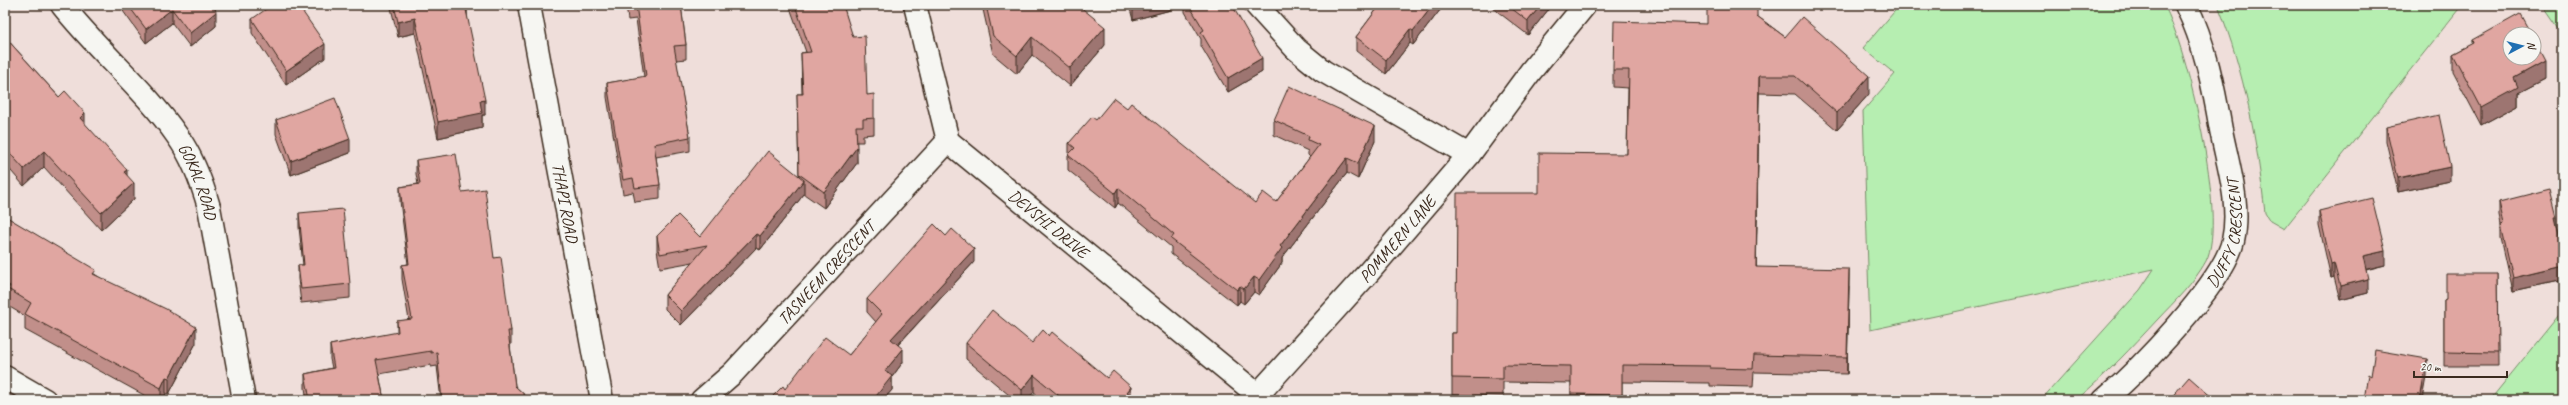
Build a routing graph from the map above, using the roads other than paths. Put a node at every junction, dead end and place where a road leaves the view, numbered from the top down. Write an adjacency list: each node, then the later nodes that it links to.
1 (62, 5): 12 (street, GOKAL ROAD)
2 (529, 5): 13 (street, THAPI ROAD)
3 (915, 5): 7 (street)
4 (1256, 5): 8 (street)
5 (1585, 5): 8 (street, POMMERN LANE)
6 (2186, 5): 15 (street, DUFFY CRESCENT)
7 (948, 141): 10 (street, DEVSHI DRIVE); 14 (street, TASNEEM CRESCENT)
8 (1469, 155): 10 (street, POMMERN LANE)
9 (5, 377): 11 (street)
10 (1258, 399)
11 (45, 400)
12 (244, 400)
13 (602, 400)
14 (702, 400)
15 (2104, 400)

